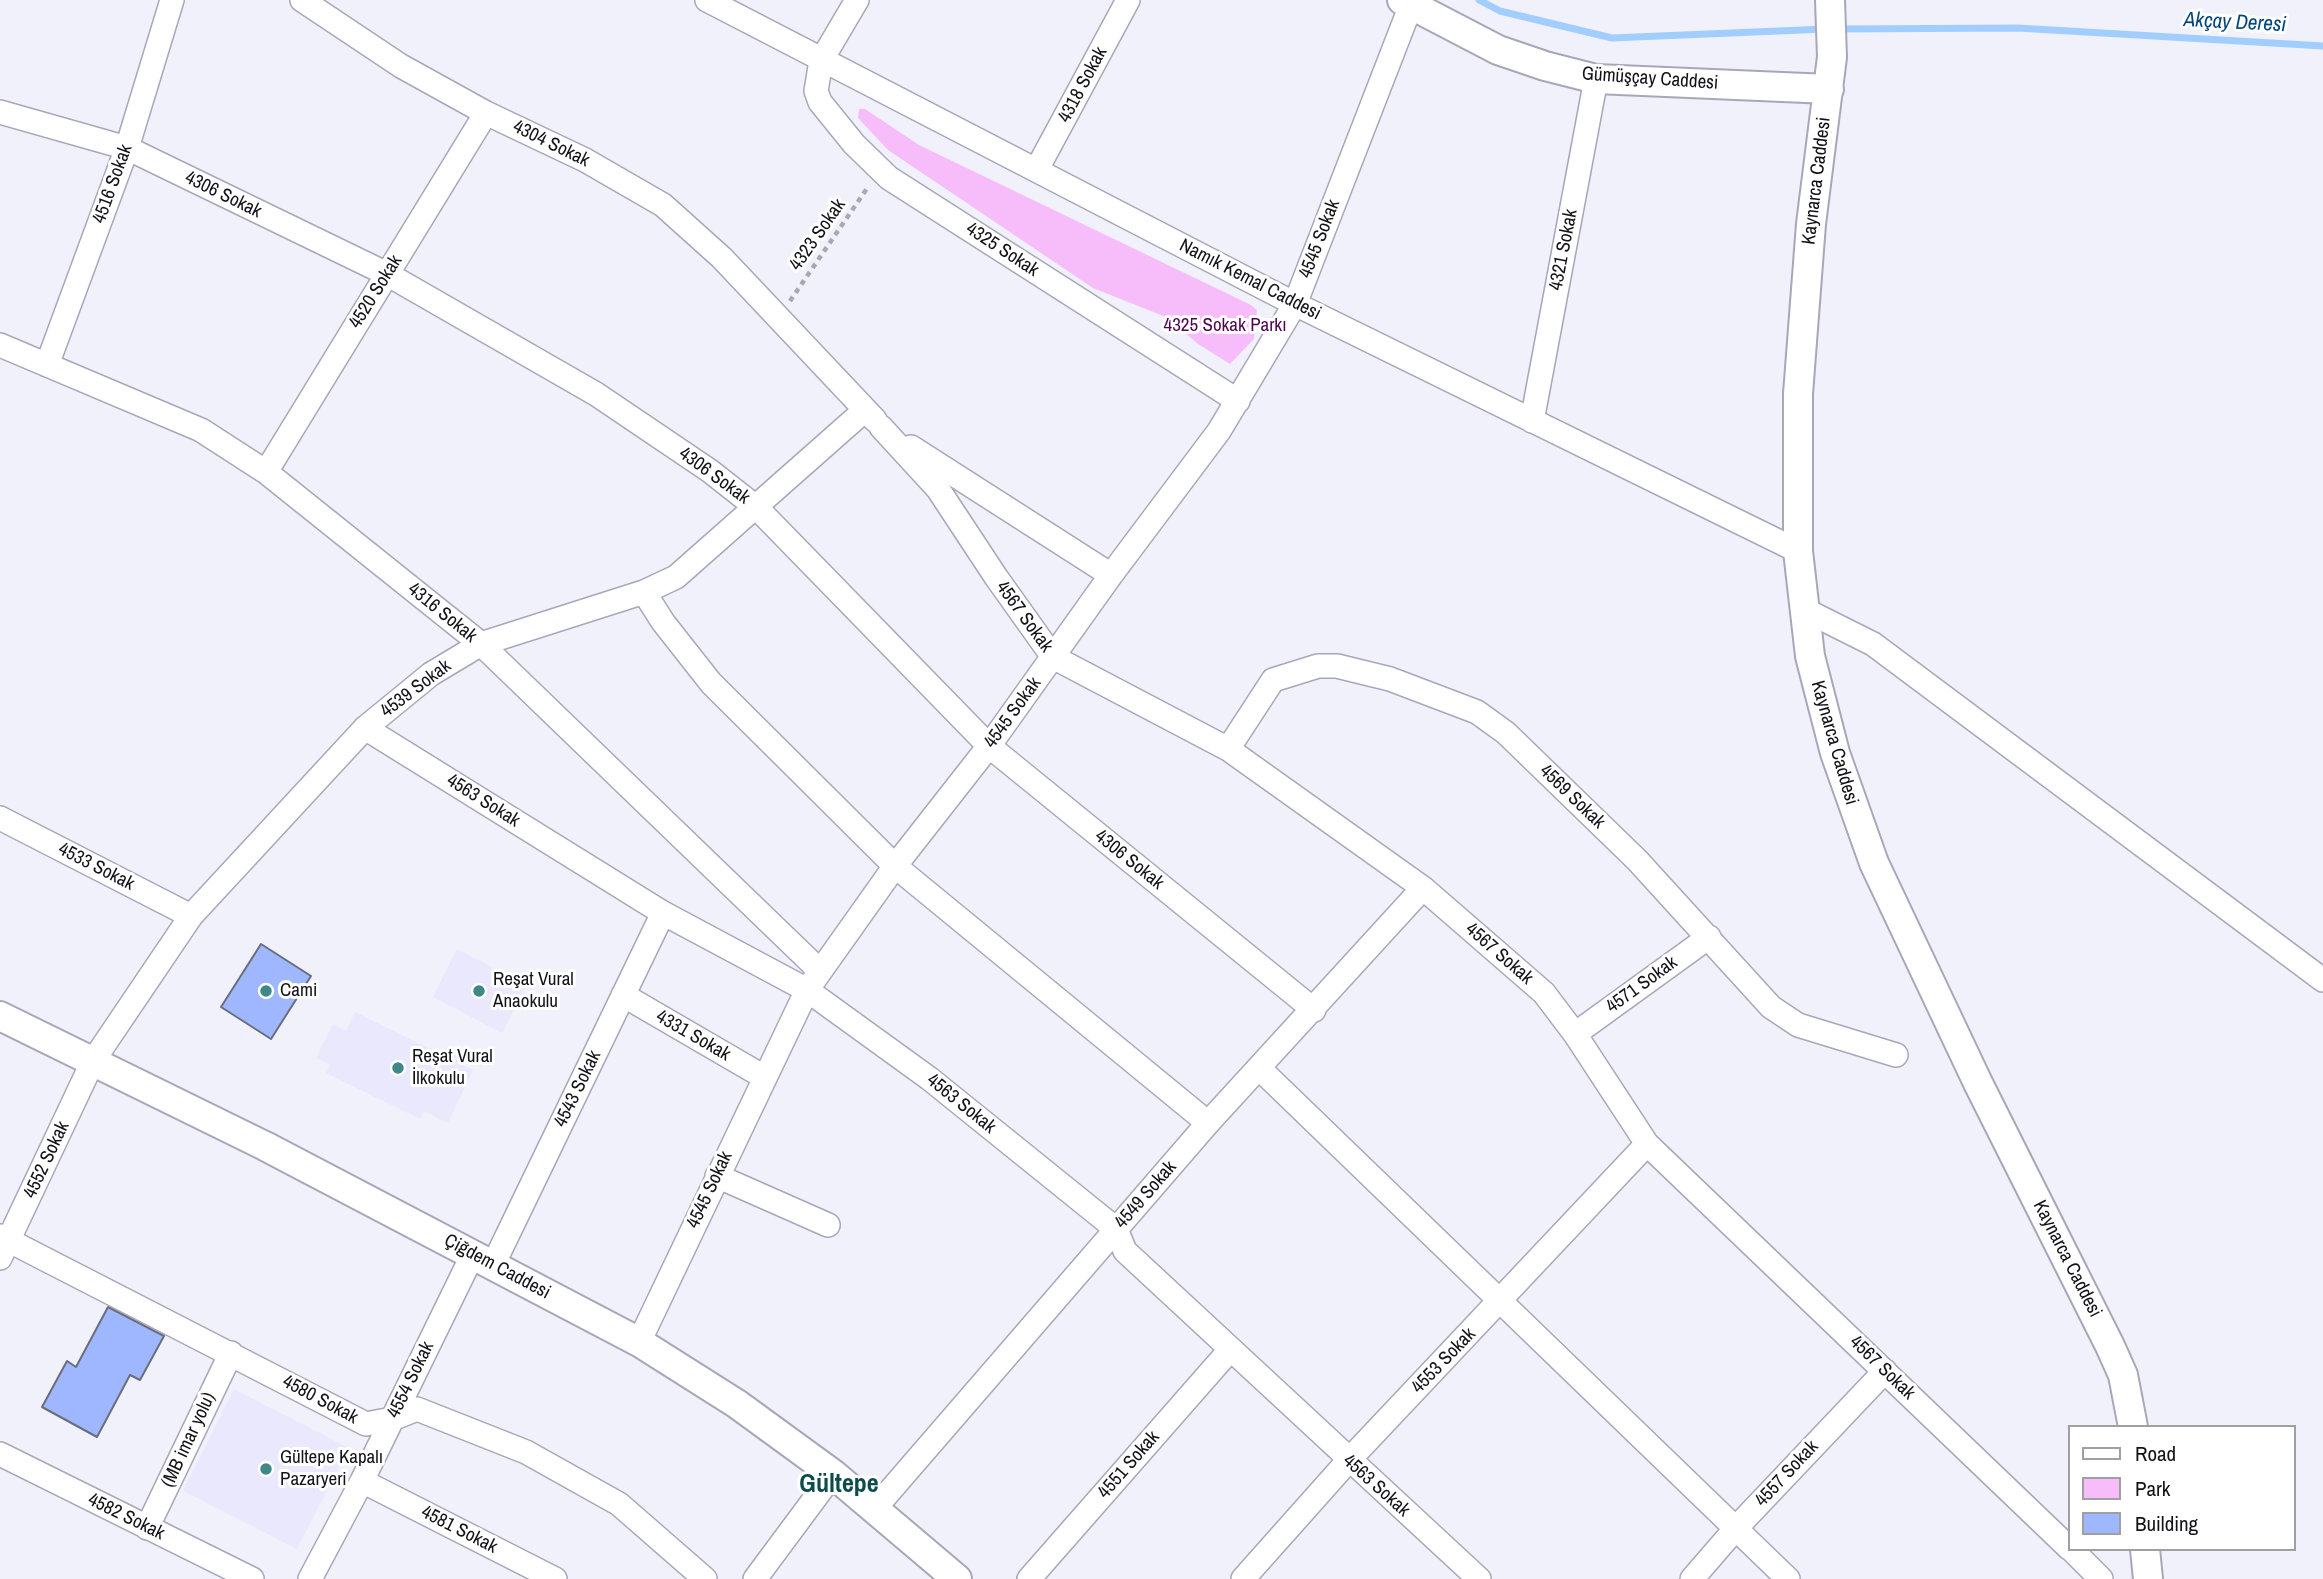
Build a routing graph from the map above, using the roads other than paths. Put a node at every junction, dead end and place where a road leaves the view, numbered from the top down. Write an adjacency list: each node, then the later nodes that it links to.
1 (172, 0): 13 (street, 4516 Sokak)
2 (302, 0): 12 (street, 4304 Sokak)
3 (707, 0): 8 (street, Namık Kemal Caddesi)
4 (857, 0): 8 (street)
5 (1128, 0): 14 (street, 4318 Sokak)
6 (1830, 0): 10 (street, Kaynarca Caddesi)
7 (1407, 2): 9 (street, Gümüşçay Caddesi); 16 (street, 4545 Sokak)
8 (821, 61): 14 (street, Namık Kemal Caddesi); 19 (street, 4325 Sokak)
9 (1596, 79): 10 (street, Gümüşçay Caddesi); 21 (street, 4321 Sokak)
10 (1829, 89): 24 (street, Kaynarca Caddesi)
11 (0, 112): 13 (street, 4306 Sokak)
12 (486, 113): 15 (street, 4520 Sokak); 20 (street, 4304 Sokak)
13 (127, 148): 15 (street, 4306 Sokak); 18 (street, 4516 Sokak)
14 (1037, 169): 16 (street, Namık Kemal Caddesi)
15 (387, 274): 22 (street, 4520 Sokak); 23 (street, 4306 Sokak)
16 (1295, 304): 19 (street, 4545 Sokak); 21 (street, Namık Kemal Caddesi)
17 (0, 345): 18 (street, 4316 Sokak)
18 (47, 365): 22 (street, 4316 Sokak)
19 (1238, 401): 25 (street, 4545 Sokak)
20 (873, 419): 23 (street, 4539 Sokak); 25 (street); 29 (street, 4567 Sokak)
21 (1532, 421): 24 (street, Namık Kemal Caddesi)
22 (266, 472): 28 (street, 4316 Sokak)
23 (757, 508): 26 (street, 4539 Sokak); 31 (street, 4306 Sokak)
24 (1798, 551): 27 (street, Kaynarca Caddesi)
25 (1111, 575): 29 (street, 4545 Sokak)
26 (644, 592): 28 (street, 4539 Sokak); 34 (street)
27 (1803, 609): 40 (street); 62 (street, Kaynarca Caddesi)
28 (481, 644): 30 (street, 4539 Sokak); 39 (street, 4316 Sokak)
29 (1053, 657): 31 (street, 4545 Sokak); 32 (street, 4567 Sokak)
30 (365, 728): 36 (street, 4563 Sokak); 37 (street, 4539 Sokak)
31 (989, 746): 34 (street, 4545 Sokak); 42 (street, 4306 Sokak)
32 (1228, 750): 35 (street, 4567 Sokak); 38 (street, 4569 Sokak)
33 (0, 818): 37 (street, 4533 Sokak)
34 (895, 866): 39 (street, 4545 Sokak); 49 (street)
35 (1423, 888): 42 (street, 4549 Sokak); 44 (street, 4567 Sokak)
36 (663, 913): 39 (street, 4563 Sokak); 41 (street, 4543 Sokak)
37 (191, 916): 46 (street, 4539 Sokak)
38 (1709, 937): 44 (street, 4571 Sokak); 45 (street, 4569 Sokak)
39 (813, 981): 48 (street, 4545 Sokak); 53 (street, 4563 Sokak)
40 (2323, 981)
41 (622, 996): 48 (street, 4331 Sokak); 55 (street, 4543 Sokak)
42 (1314, 1010): 47 (street, 4549 Sokak)
43 (0, 1016): 46 (street, Çiğdem Caddesi)
44 (1576, 1034): 50 (street, 4567 Sokak)
45 (1896, 1055)
46 (93, 1061): 54 (street, 4552 Sokak); 55 (street, Çiğdem Caddesi)
47 (1260, 1069): 49 (street, 4549 Sokak); 56 (street)
48 (764, 1077): 51 (street, 4545 Sokak)
49 (1208, 1123): 53 (street, 4549 Sokak)
50 (1647, 1144): 56 (street, 4553 Sokak); 60 (street, 4567 Sokak)
51 (717, 1176): 52 (street); 57 (street, 4545 Sokak)
52 (828, 1225)
53 (1116, 1229): 58 (street, 4563 Sokak); 67 (street, 4549 Sokak)
54 (3, 1245): 59 (street, 4580 Sokak)
55 (483, 1260): 57 (street, Çiğdem Caddesi); 61 (street, 4554 Sokak)
56 (1503, 1300): 64 (street, 4553 Sokak); 68 (street)
57 (639, 1342): 65 (street, Çiğdem Caddesi)
58 (1229, 1351): 64 (street, 4563 Sokak); 79 (street, 4551 Sokak)
59 (231, 1353): 61 (street, 4580 Sokak); 69 (street, (MB imar yolu))
60 (1885, 1371): 68 (street, 4557 Sokak); 70 (street, 4567 Sokak)
61 (392, 1419): 66 (street, 4554 Sokak); 76 (street, 4580 Sokak)
62 (2133, 1425)
63 (0, 1454): 69 (street, 4582 Sokak)
64 (1348, 1461): 80 (street, 4553 Sokak); 81 (street, 4563 Sokak)
65 (833, 1474): 67 (street, Çiğdem Caddesi); 77 (street)
66 (362, 1481): 74 (street, 4554 Sokak); 75 (street, 4581 Sokak)
67 (876, 1507): 78 (street, Çiğdem Caddesi)
68 (1737, 1527): 82 (street, 4557 Sokak); 83 (street)
69 (147, 1528): 73 (street, 4582 Sokak)
70 (2068, 1547)
71 (2072, 1551): 84 (street, 4567 Sokak)
72 (2145, 1551): 85 (street)
73 (252, 1579)
74 (310, 1579)
75 (555, 1579)
76 (705, 1579)
77 (755, 1579)
78 (957, 1579)
79 (1028, 1579)
80 (1243, 1579)
81 (1478, 1579)
82 (1692, 1579)
83 (1788, 1579)
84 (2101, 1579)
85 (2148, 1579)

